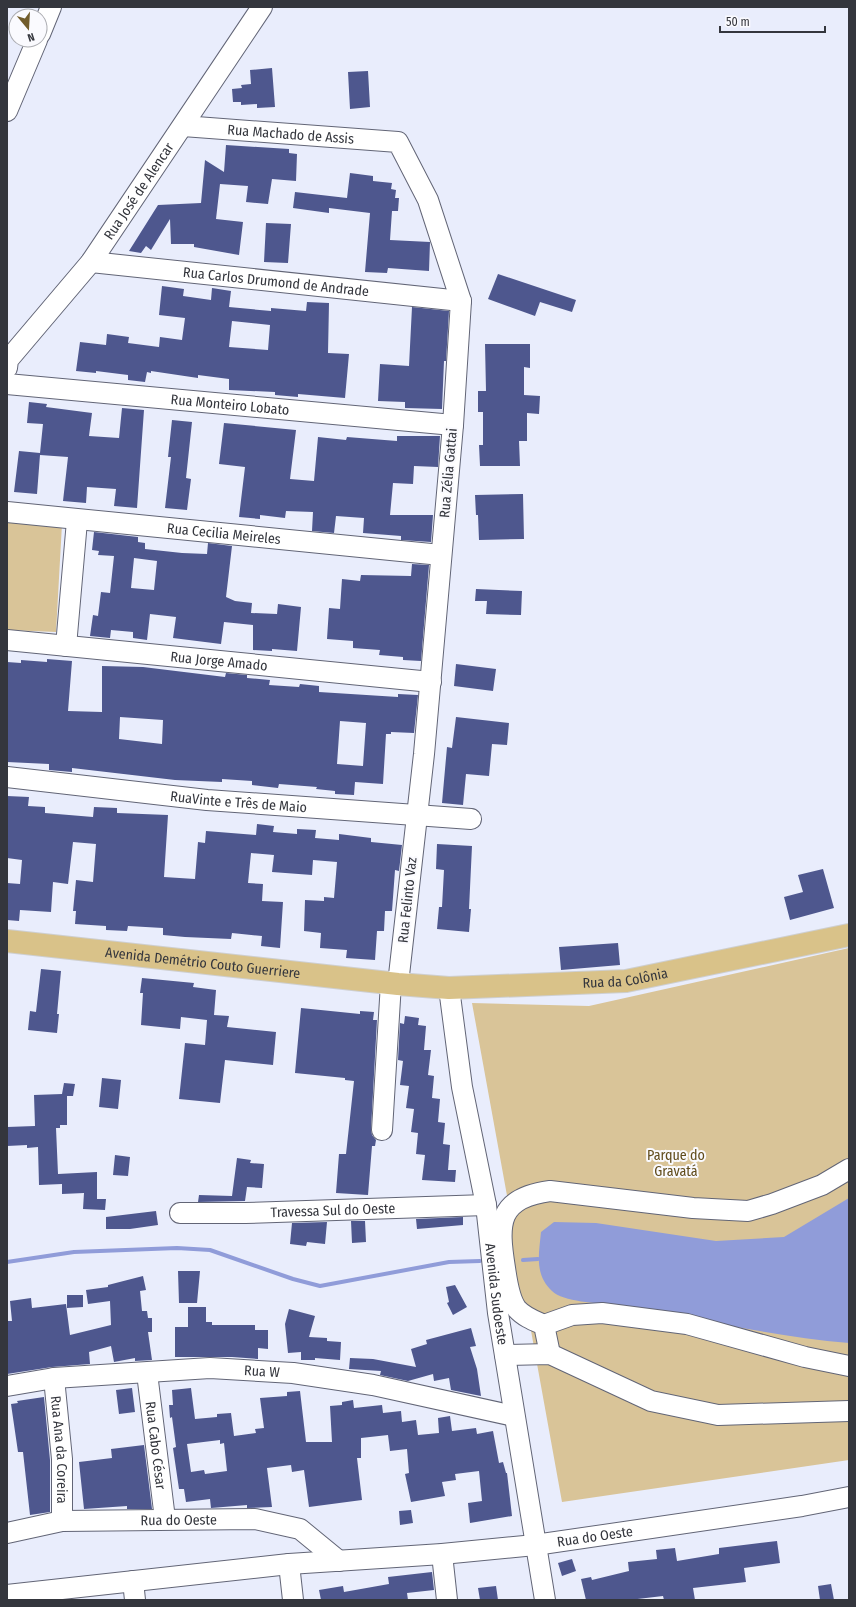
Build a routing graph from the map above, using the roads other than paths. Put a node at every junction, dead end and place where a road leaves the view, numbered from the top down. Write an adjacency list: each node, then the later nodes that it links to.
1 (262, 7): 4 (street, Rua José de Alencar)
2 (34, 48): 3 (street)
3 (7, 111)
4 (183, 126): 5 (street, Rua Machado de Assis); 6 (street, Rua José de Alencar)
5 (398, 142): 7 (street, Rua Zélia Gattai)
6 (91, 262): 7 (street, Rua Carlos Drumond de Andrade); 8 (street, Rua José de Alencar)
7 (461, 301): 10 (street, Rua Zélia Gattai)
8 (7, 368)
9 (7, 384): 10 (street, Rua Monteiro Lobato)
10 (453, 425): 13 (street, Rua Zélia Gattai)
11 (7, 512): 12 (street, Rua Cecilia Meireles)
12 (77, 520): 13 (street, Rua Cecilia Meireles); 15 (street)
13 (441, 556): 16 (street, Rua Zélia Gattai)
14 (7, 640): 15 (street, Rua Jorge Amado)
15 (66, 646): 16 (street, Rua Jorge Amado)
16 (431, 682): 18 (street, Rua Zélia Gattai)
17 (7, 778): 18 (street, RuaVinte e Três de Maio)
18 (416, 816): 19 (street, RuaVinte e Três de Maio); 22 (street, Rua Felinto Vaz)
19 (472, 819)
20 (849, 935): 23 (main road, Rua da Colônia)
21 (7, 941): 22 (main road, Avenida Demétrio Couto Guerriere)
22 (395, 984): 23 (main road, Rua da Colônia); 24 (street, Rua Felinto Vaz)
23 (448, 988): 26 (street, Avenida Sudoeste)
24 (382, 1130)
25 (849, 1169): 28 (street)
26 (486, 1205): 27 (street, Travessa Sul do Oeste); 30 (street, Avenida Sudoeste)
27 (180, 1213)
28 (544, 1325): 29 (street); 31 (street)
29 (550, 1354): 30 (street); 35 (street)
30 (504, 1355): 36 (street, Avenida Sudoeste)
31 (849, 1366)
32 (147, 1372): 33 (street, Rua W); 36 (street, Rua W); 38 (street, Rua Cabo César)
33 (54, 1378): 34 (street, Rua W); 39 (street, Rua Ana da Coreira)
34 (7, 1386)
35 (849, 1411)
36 (514, 1416): 41 (street, Avenida Sudoeste)
37 (849, 1497): 41 (street, Rua do Oeste)
38 (164, 1519): 39 (street, Rua do Oeste); 43 (street, Rua do Oeste)
39 (62, 1521): 40 (street, Rua do Oeste)
40 (7, 1533)
41 (535, 1545): 42 (street, Rua do Oeste); 49 (street, Avenida Sudoeste)
42 (442, 1554): 43 (street, Rua do Oeste); 48 (street)
43 (338, 1561): 44 (street, Rua do Oeste)
44 (289, 1564): 45 (street, Rua do Oeste); 47 (street)
45 (134, 1591): 46 (street, Rua do Oeste)
46 (7, 1595)
47 (293, 1600)
48 (447, 1600)
49 (545, 1600)

